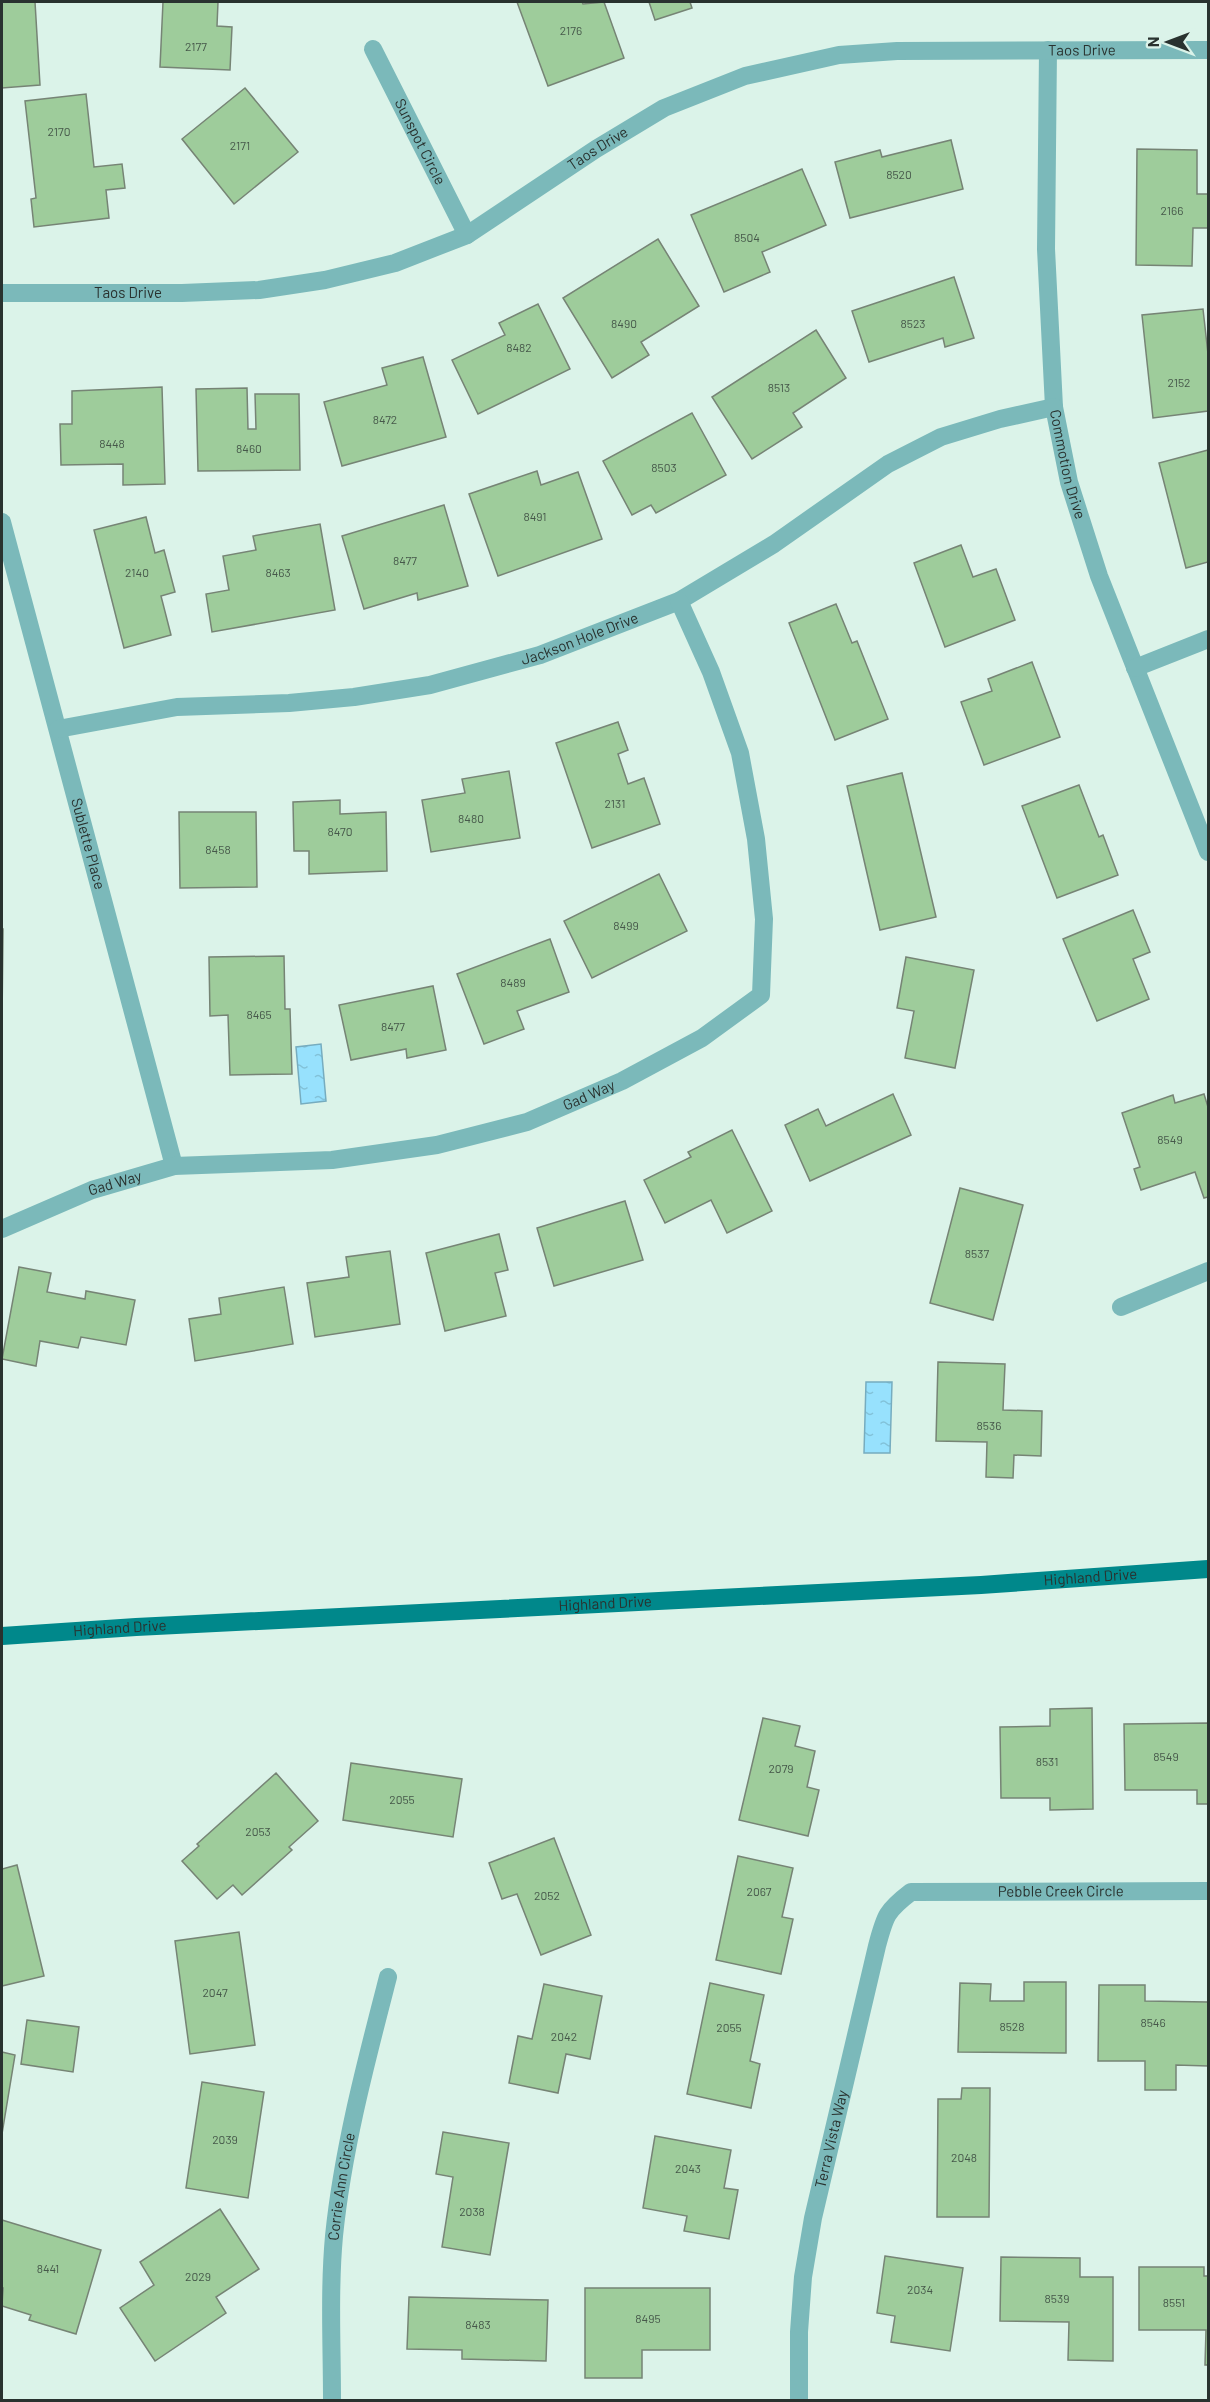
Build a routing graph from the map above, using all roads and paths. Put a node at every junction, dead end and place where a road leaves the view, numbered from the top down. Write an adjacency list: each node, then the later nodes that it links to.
1 (373, 49): 4 (street, Sunspot Circle)
2 (1048, 50): 3 (street, Taos Drive); 4 (street, Taos Drive); 6 (street, Commotion Drive)
3 (1209, 50)
4 (466, 235): 5 (street, Taos Drive)
5 (2, 293)
6 (1054, 407): 8 (street, Jackson Hole Drive); 10 (street, Commotion Drive)
7 (2, 522): 11 (street, Sublette Place)
8 (679, 601): 11 (street, Jackson Hole Drive); 13 (street, Gad Way)
9 (1209, 639): 10 (street)
10 (1135, 668): 12 (street, Commotion Drive)
11 (57, 729): 13 (street, Sublette Place)
12 (1209, 852)
13 (174, 1166): 14 (street, Gad Way)
14 (2, 1228)
15 (1209, 1271): 16 (street)
16 (1120, 1307)
17 (1209, 1569): 18 (main road, Highland Drive)
18 (2, 1636)
19 (1209, 1891): 20 (street, Pebble Creek Circle)
20 (911, 1892): 23 (street, Terra Vista Way)
21 (388, 1977): 22 (street, Corrie Ann Circle)
22 (332, 2400)
23 (799, 2400)

